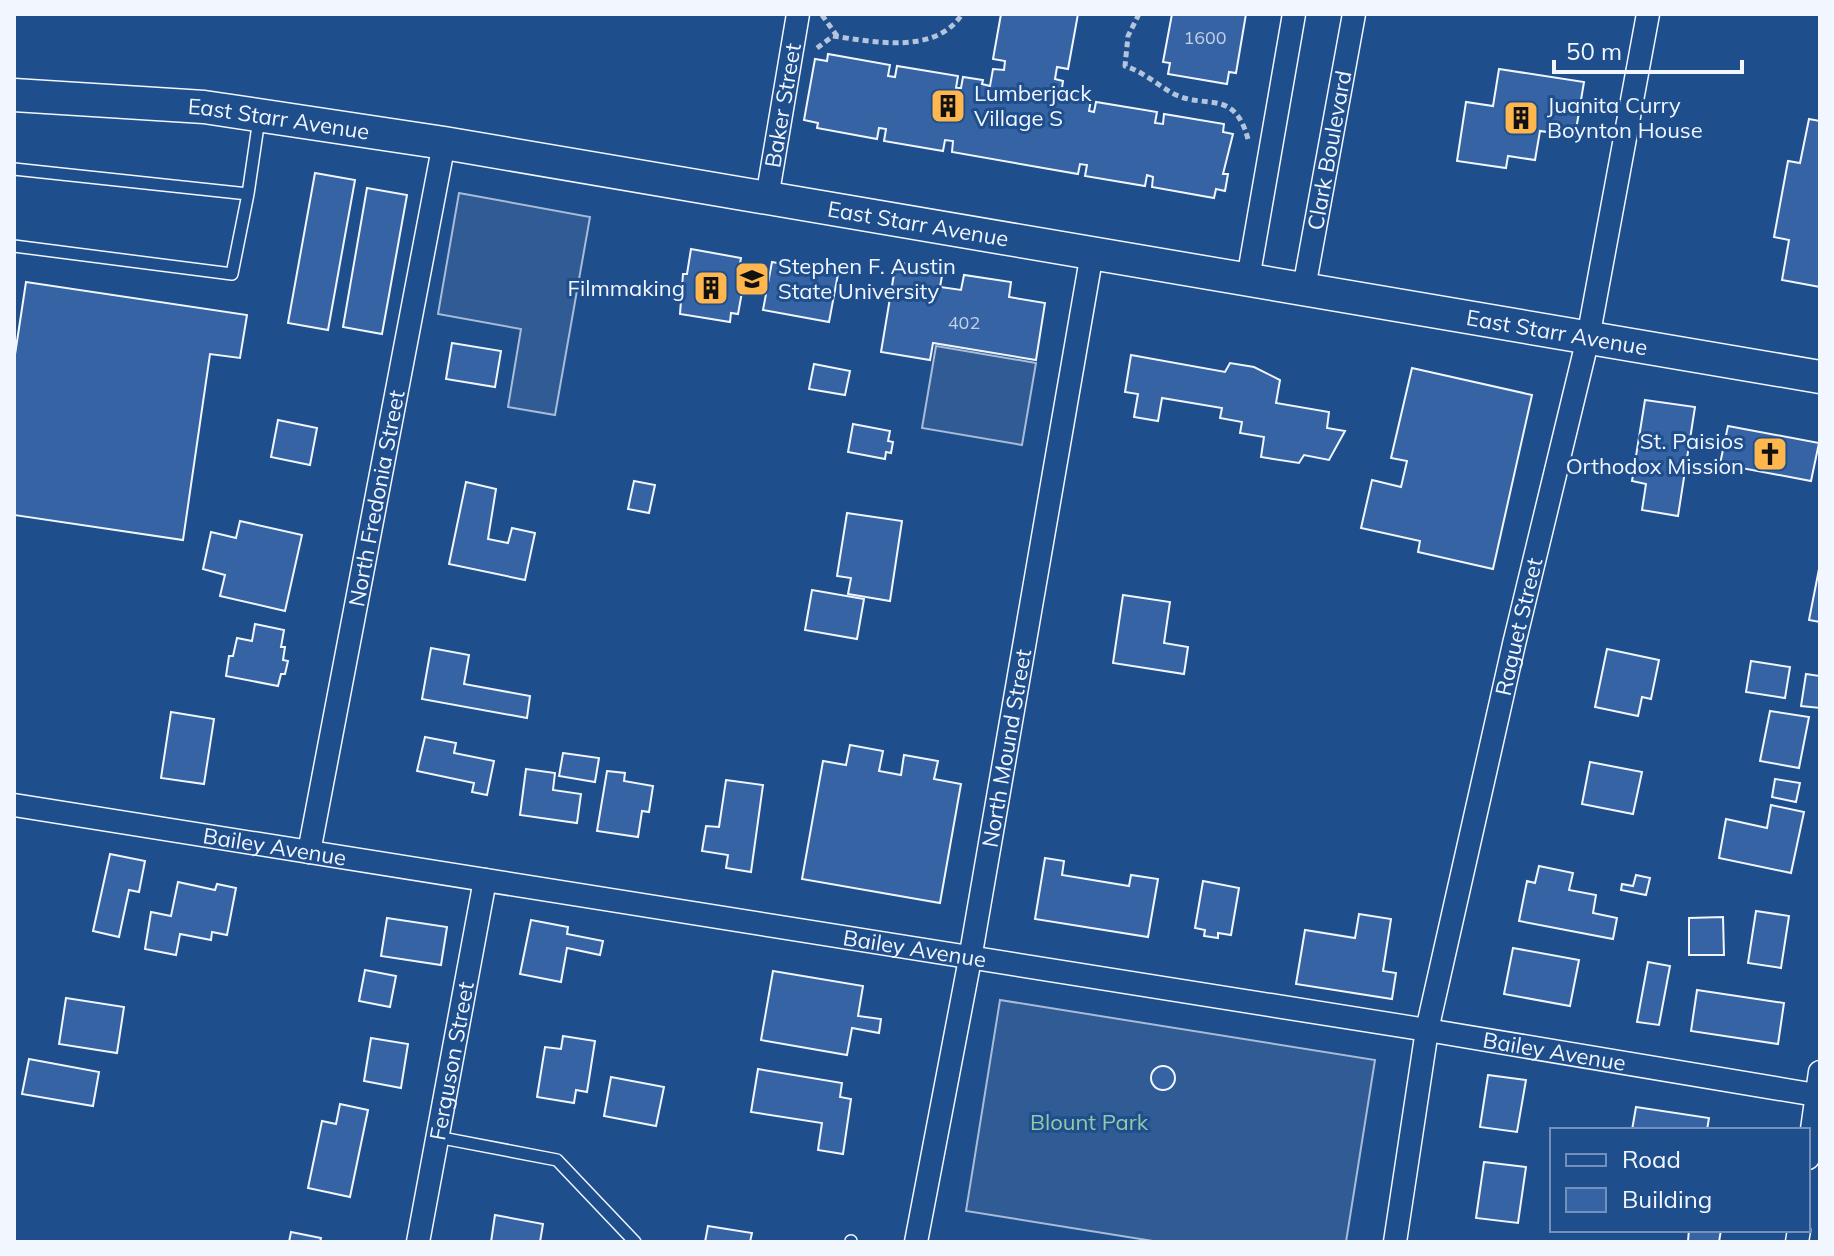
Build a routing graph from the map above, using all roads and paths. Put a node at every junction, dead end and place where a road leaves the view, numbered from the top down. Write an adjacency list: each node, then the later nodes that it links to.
1 (798, 14): 16 (street, Baker Street)
2 (821, 14): 8 (path)
3 (962, 14): 8 (path)
4 (1139, 14): 13 (path)
5 (1294, 14): 19 (street)
6 (1354, 14): 20 (street, Clark Boulevard)
7 (1648, 14): 21 (street, Raguet Street)
8 (837, 36): 9 (path)
9 (810, 54)
10 (14, 95): 11 (main road, East Starr Avenue)
11 (259, 114): 12 (main road, East Starr Avenue); 15 (lane)
12 (444, 143): 16 (main road, East Starr Avenue); 24 (street, North Fredonia Street)
13 (1249, 145)
14 (14, 169): 15 (lane)
15 (248, 194): 17 (lane)
16 (767, 198): 18 (main road, East Starr Avenue)
17 (14, 246)
18 (1092, 253): 19 (main road, East Starr Avenue); 26 (street, North Mound Street)
19 (1248, 279): 20 (main road, East Starr Avenue)
20 (1304, 288): 21 (main road, East Starr Avenue)
21 (1588, 338): 22 (main road, East Starr Avenue); 27 (street, Raguet Street)
22 (1820, 377)
23 (14, 805): 24 (street, Bailey Avenue)
24 (309, 852): 25 (street, Bailey Avenue)
25 (485, 880): 26 (street, Bailey Avenue); 30 (street, Ferguson Street)
26 (970, 959): 27 (street, Bailey Avenue); 34 (street, North Mound Street)
27 (1427, 1030): 29 (street, Bailey Avenue); 35 (street, Raguet Street)
28 (1820, 1072): 29 (street)
29 (1816, 1095): 31 (street)
30 (437, 1137): 32 (street, Ferguson Street); 33 (lane)
31 (1810, 1142)
32 (418, 1242)
33 (635, 1242)
34 (916, 1242)
35 (1395, 1242)

